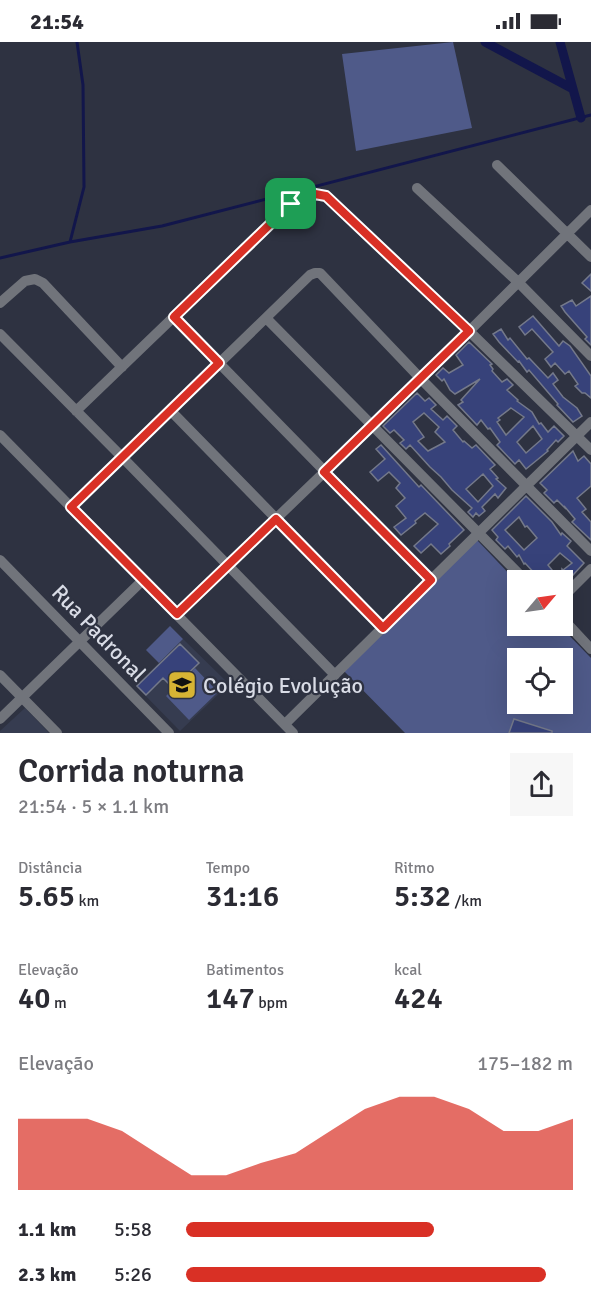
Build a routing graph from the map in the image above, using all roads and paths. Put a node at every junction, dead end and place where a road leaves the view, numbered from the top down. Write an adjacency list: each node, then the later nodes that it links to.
1 (497, 165): 4 (street)
2 (417, 188): 6 (street)
3 (591, 210): 4 (street)
4 (568, 233): 5 (street); 6 (street)
5 (591, 257)
6 (518, 282): 10 (street); 12 (street)
7 (0, 303): 14 (street)
8 (174, 317): 10 (street); 13 (street); 14 (street)
9 (266, 318): 13 (street); 15 (street); 19 (street)
10 (469, 331): 15 (street); 21 (street)
11 (0, 334): 17 (street)
12 (591, 356)
13 (219, 363): 16 (street); 24 (street)
14 (122, 367): 17 (street)
15 (421, 378): 19 (street); 25 (street)
16 (170, 410): 23 (street); 27 (street)
17 (76, 411): 23 (street)
18 (591, 422): 21 (street)
19 (372, 425): 24 (street); 28 (street)
20 (0, 435): 26 (street)
21 (577, 436): 22 (street); 25 (street)
22 (591, 450)
23 (122, 457): 26 (street); 31 (street)
24 (324, 472): 27 (street); 35 (street)
25 (527, 485): 28 (street); 29 (street)
26 (71, 507): 34 (street)
27 (276, 519): 31 (street); 38 (street)
28 (478, 534): 33 (street); 35 (street)
29 (591, 551)
30 (0, 560): 40 (street, Rua Padronal)
31 (227, 565): 37 (street); 43 (street)
32 (591, 569): 36 (street)
33 (515, 570)
34 (143, 580): 37 (street); 40 (street)
35 (431, 580): 38 (street)
36 (573, 587)
37 (177, 614): 46 (street)
38 (383, 628): 43 (street)
39 (573, 630): 41 (street)
40 (80, 641): 44 (street); 48 (street, Rua Padronal)
41 (591, 649)
42 (0, 675): 44 (street)
43 (334, 675): 46 (street)
44 (22, 697): 45 (street); 47 (street)
45 (0, 719)
46 (288, 730)
47 (57, 733)
48 (169, 733)

